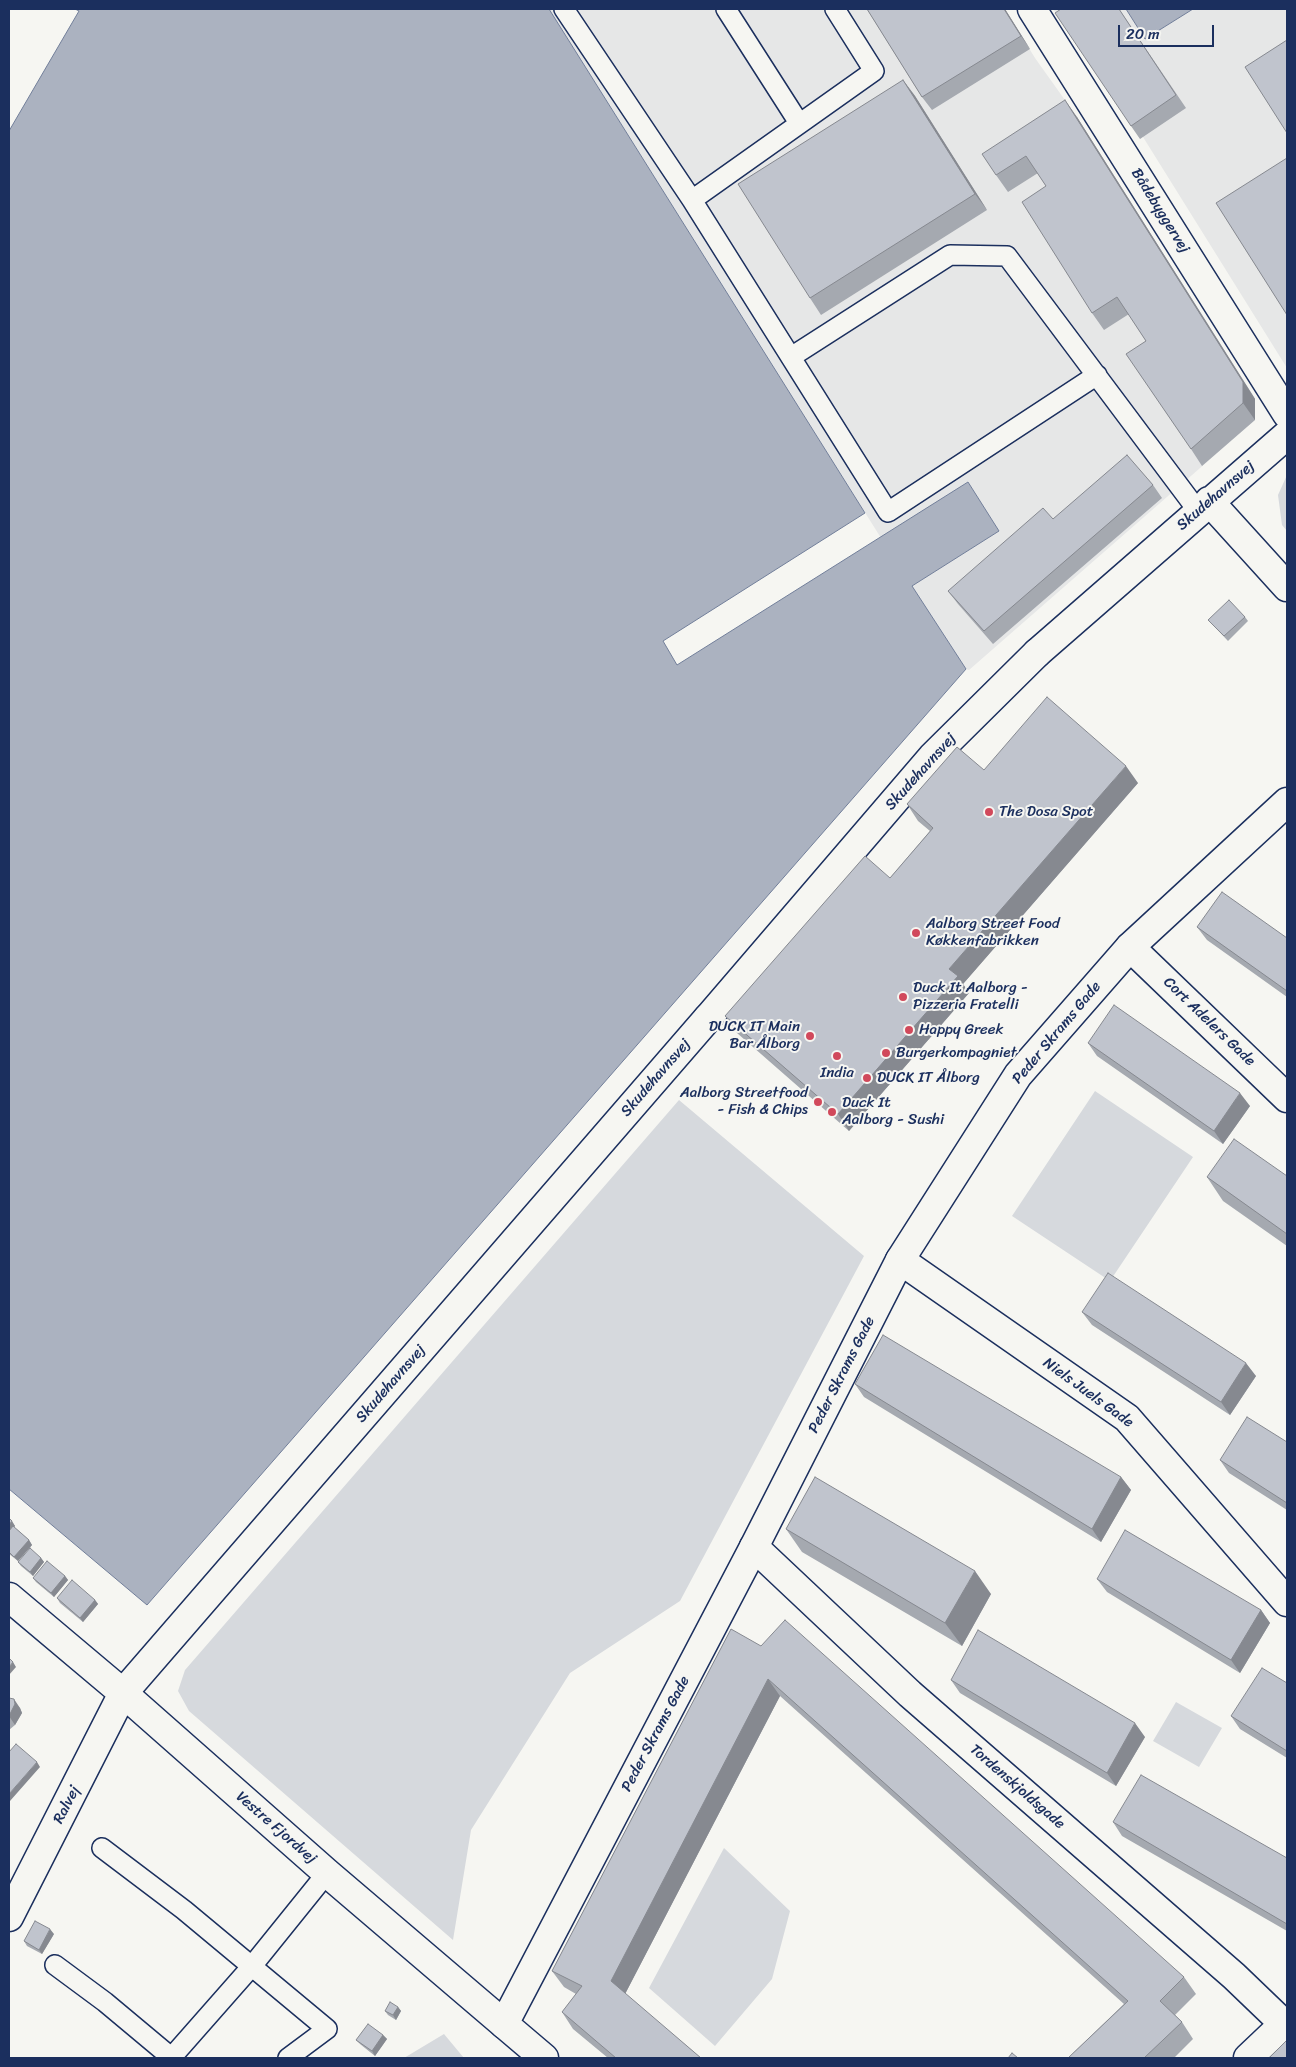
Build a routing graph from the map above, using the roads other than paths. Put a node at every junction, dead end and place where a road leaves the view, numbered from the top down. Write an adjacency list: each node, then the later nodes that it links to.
1 (564, 9): 6 (lane)
2 (726, 9): 5 (lane)
3 (835, 9): 5 (lane)
4 (1032, 9): 9 (street, Bådebyggervej)
5 (799, 123): 6 (lane)
6 (692, 200): 7 (lane)
7 (791, 357): 8 (lane); 8 (lane)
8 (1097, 375): 11 (lane)
9 (1287, 414)
10 (1287, 435): 11 (street, Skudehavnsvej)
11 (1204, 506): 12 (street); 20 (street, Skudehavnsvej)
12 (1287, 587)
13 (1287, 802): 14 (street, Peder Skrams Gade)
14 (1130, 947): 15 (street, Cort Adelers Gade); 16 (street, Peder Skrams Gade)
15 (1287, 1098)
16 (900, 1260): 17 (street, Peder Skrams Gade); 19 (street, Niels Juels Gade)
17 (754, 1547): 26 (street, Tordenskjoldsgade); 27 (street, Peder Skrams Gade)
18 (9, 1597): 20 (street, Vestre Fjordvej)
19 (1287, 1602)
20 (123, 1693): 22 (street, Vestre Fjordvej); 23 (street, Ralvej)
21 (102, 1848): 25 (lane)
22 (327, 1873): 25 (lane); 27 (street, Vestre Fjordvej)
23 (9, 1917)
24 (55, 1964): 28 (lane)
25 (252, 1966): 28 (lane); 29 (lane)
26 (1285, 2022): 31 (street)
27 (504, 2024): 30 (street, Vestre Fjordvej)
28 (172, 2058)
29 (288, 2058)
30 (544, 2058)
31 (1248, 2058)

